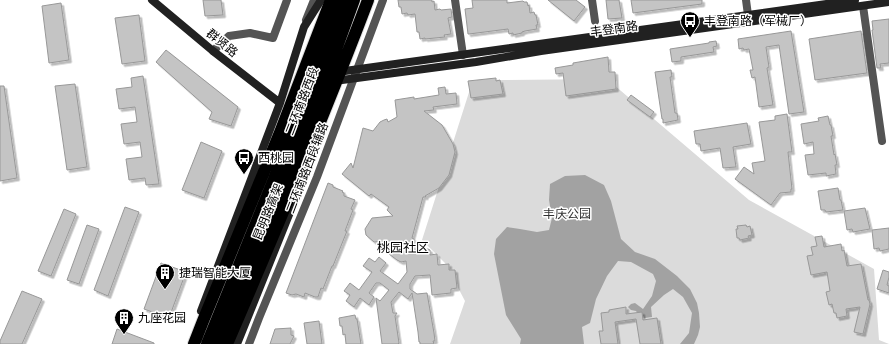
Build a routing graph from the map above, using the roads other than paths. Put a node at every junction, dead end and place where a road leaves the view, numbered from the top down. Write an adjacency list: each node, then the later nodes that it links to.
1 (152, 0): 19 (street, 群贤路)
2 (287, 0): 19 (street)
3 (314, 0): 18 (street)
4 (321, 0): 18 (street, 二环南路西段)
5 (331, 0): 28 (highway, 昆明路高架)
6 (342, 0): 29 (highway, 二环南路西段)
7 (354, 0): 30 (highway, 二环南路西段)
8 (370, 0): 22 (street); 31 (highway, 昆明路高架)
9 (383, 0): 21 (street, 二环南路西段辅路)
10 (455, 0): 20 (street)
11 (592, 0): 17 (street)
12 (746, 0): 16 (street)
13 (855, 0): 16 (street, 丰登南路)
14 (889, 2): 15 (street, 丰登南路)
15 (863, 6): 23 (street, 丰登南路); 26 (street)
16 (748, 15): 20 (street, 丰登南路)
17 (595, 21)
18 (304, 27): 25 (street, 二环南路西段)
19 (213, 51): 25 (street, 群贤路)
20 (463, 55): 21 (street, 丰登南路)
21 (358, 70): 22 (street, 丰登南路); 23 (street, 二环南路西段辅路)
22 (345, 71): 24 (street)
23 (354, 78): 24 (street, 丰登南路); 33 (street, 二环南路西段辅路)
24 (342, 80): 32 (street)
25 (280, 103): 27 (street, 二环南路西段)
26 (882, 141)
27 (189, 344)
28 (194, 344)
29 (207, 344)
30 (219, 344)
31 (227, 344)
32 (237, 344)
33 (249, 344)

